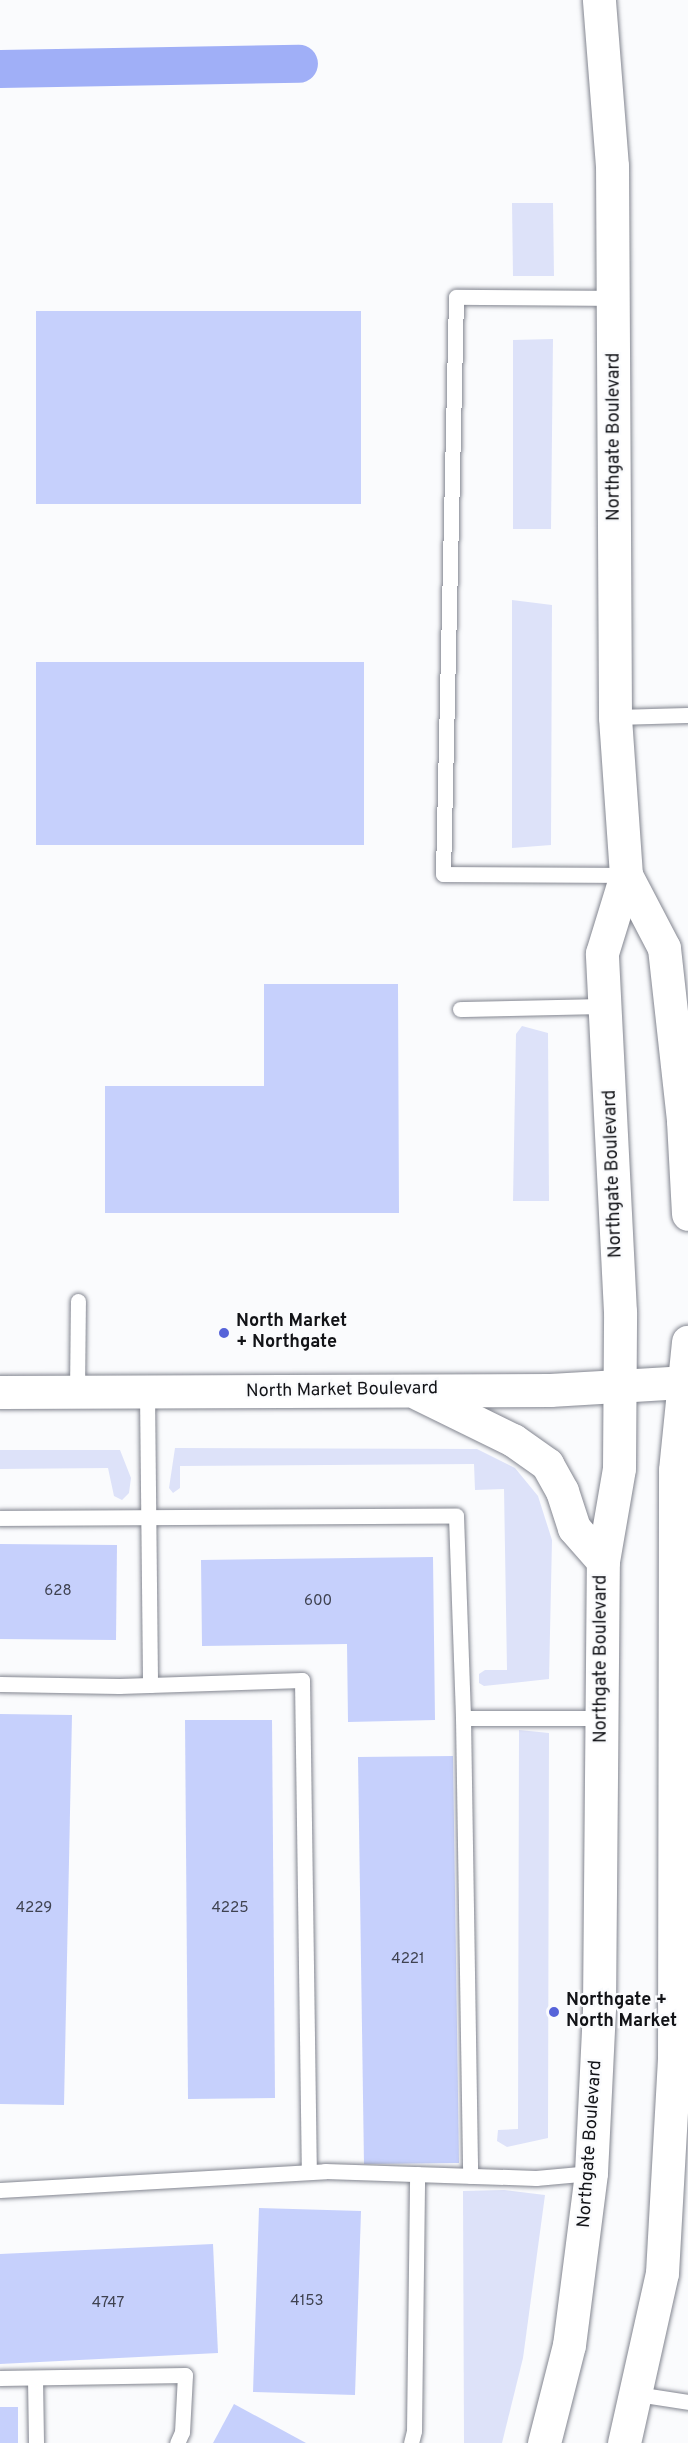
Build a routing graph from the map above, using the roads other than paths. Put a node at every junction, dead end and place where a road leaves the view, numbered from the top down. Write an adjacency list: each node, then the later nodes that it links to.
1 (598, 0): 2 (main road, Northgate Boulevard)
2 (615, 298): 4 (main road, Northgate Boulevard); 5 (lane)
3 (688, 715): 4 (lane)
4 (615, 717): 5 (main road, Northgate Boulevard)
5 (626, 875): 6 (main road, Northgate Boulevard); 8 (main road, Northgate Boulevard)
6 (607, 1006): 7 (lane); 12 (main road, Northgate Boulevard)
7 (460, 1009)
8 (688, 1214)
9 (78, 1301): 15 (lane)
10 (688, 1342): 11 (main road)
11 (683, 1382): 12 (main road, North Market Boulevard); 31 (main road)
12 (619, 1387): 13 (main road, North Market Boulevard); 19 (main road, Northgate Boulevard)
13 (411, 1391): 16 (main road, North Market Boulevard); 19 (main road)
14 (0, 1392): 15 (main road, North Market Boulevard)
15 (77, 1392): 16 (main road, North Market Boulevard)
16 (147, 1393): 18 (lane)
17 (0, 1518): 18 (lane)
18 (148, 1519): 21 (lane); 22 (lane)
19 (603, 1561): 23 (main road, Northgate Boulevard)
20 (0, 1684): 21 (lane)
21 (150, 1685): 24 (lane)
22 (463, 1718): 23 (lane); 27 (lane)
23 (603, 1718): 25 (main road, Northgate Boulevard)
24 (309, 2172): 26 (lane); 28 (lane)
25 (591, 2173): 27 (lane); 36 (main road, Northgate Boulevard)
26 (417, 2174): 27 (lane); 35 (lane)
27 (470, 2176)
28 (0, 2190)
29 (0, 2378): 30 (lane)
30 (35, 2378): 33 (lane); 34 (lane)
31 (637, 2394): 32 (lane); 37 (main road)
32 (688, 2402)
33 (36, 2443)
34 (177, 2443)
35 (411, 2443)
36 (544, 2443)
37 (624, 2443)

